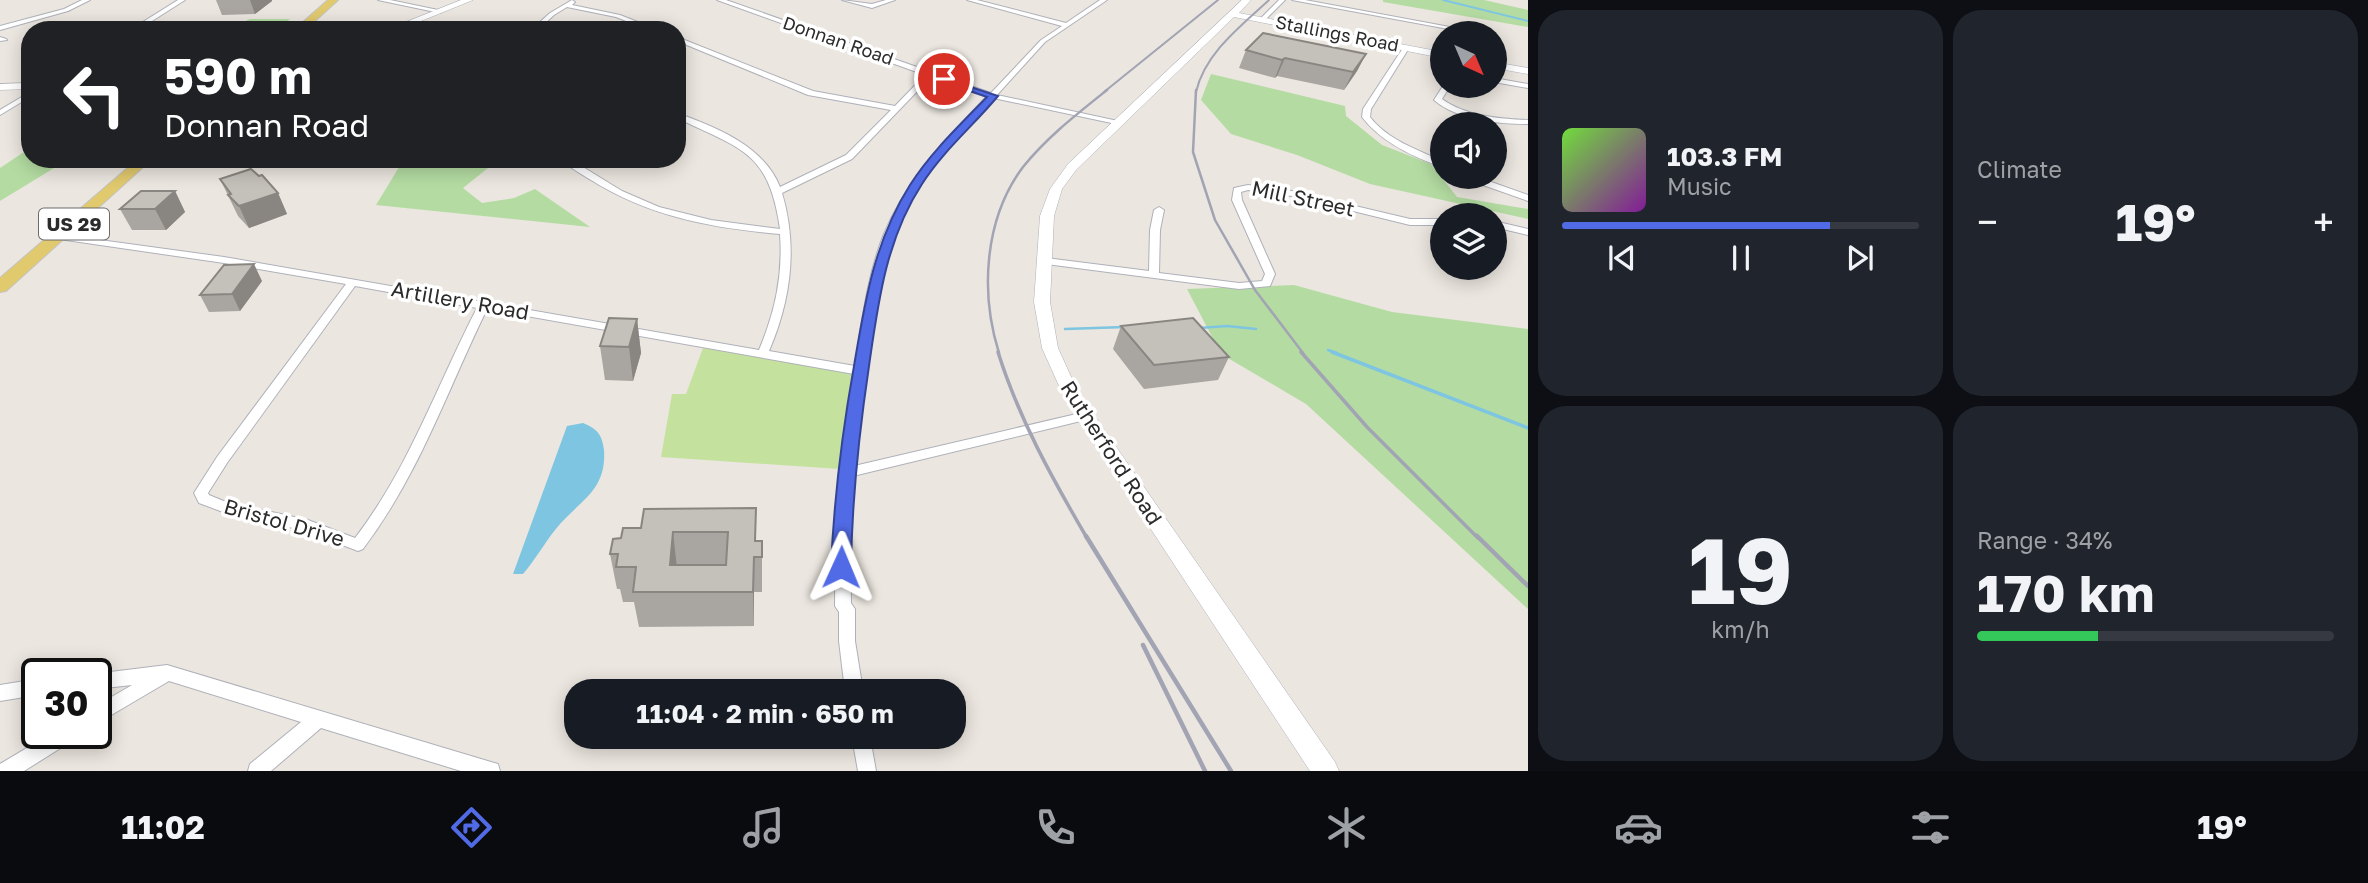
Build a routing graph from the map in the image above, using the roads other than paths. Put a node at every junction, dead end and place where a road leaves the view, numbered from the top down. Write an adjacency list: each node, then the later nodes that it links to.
1 (87, 0): 19 (street)
2 (182, 0): 20 (street)
3 (333, 0): 21 (main road)
4 (381, 0): 16 (street)
5 (469, 0): 16 (street)
6 (576, 0): 15 (street)
7 (720, 0): 34 (street, Donnan Road)
8 (845, 0): 9 (street)
9 (892, 0)
10 (970, 0): 27 (street)
11 (1104, 0): 27 (street)
12 (1247, 0): 17 (street, Rutherford Road)
13 (1282, 0): 18 (street)
14 (1295, 0): 26 (street)
15 (565, 5): 23 (street); 24 (street)
16 (440, 11): 22 (street)
17 (1233, 14): 18 (street, Stallings Road); 45 (street, Rutherford Road)
18 (1262, 20): 30 (street, Stallings Road)
19 (28, 21)
20 (148, 21)
21 (309, 21)
22 (414, 21)
23 (545, 21)
24 (631, 21)
25 (21, 23): 28 (street)
26 (1430, 24)
27 (1066, 25): 39 (street)
28 (0, 29)
29 (686, 43): 42 (street)
30 (1406, 48): 31 (street, Stallings Road); 47 (street)
31 (1430, 53)
32 (1507, 67): 33 (street)
33 (1528, 71)
34 (930, 74): 39 (street, Donnan Road); 42 (street)
35 (1507, 82): 38 (street)
36 (0, 86): 37 (street)
37 (21, 86)
38 (1528, 86)
39 (993, 96): 45 (street, Donnan Road); 65 (street)
40 (1439, 98): 46 (street)
41 (21, 100): 43 (street)
42 (895, 108): 51 (street)
43 (0, 113)
44 (686, 121): 51 (street)
45 (1118, 122): 59 (street, Rutherford Road)
46 (1528, 122)
47 (1430, 158)
48 (136, 168): 58 (main road, US 29)
49 (579, 168): 56 (street)
50 (1503, 189): 52 (street)
51 (778, 191): 56 (street)
52 (1528, 198)
53 (1159, 209): 60 (street)
54 (1430, 222): 60 (street, Mill Street)
55 (1507, 228): 57 (street)
56 (785, 232): 64 (street)
57 (1528, 232)
58 (59, 236): 61 (street, Artillery Road); 62 (main road, US 29)
59 (1046, 261): 60 (street, Mill Street); 66 (street, Rutherford Road)
60 (1154, 276)
61 (352, 283): 63 (street, Artillery Road); 63 (street, Bristol Drive)
62 (0, 287)
63 (484, 305): 64 (street, Artillery Road)
64 (763, 353): 65 (street, Artillery Road)
65 (860, 371): 67 (street)
66 (1085, 416): 67 (street); 81 (street, Rutherford Road)
67 (846, 473): 70 (street)
68 (167, 673): 69 (street); 73 (street); 74 (street)
69 (112, 679)
70 (852, 679)
71 (21, 690): 72 (street)
72 (0, 692)
73 (112, 706)
74 (317, 720): 78 (street); 79 (street)
75 (43, 749): 77 (street)
76 (863, 749): 80 (street)
77 (7, 771)
78 (257, 771)
79 (491, 771)
80 (867, 771)
81 (1326, 771)

